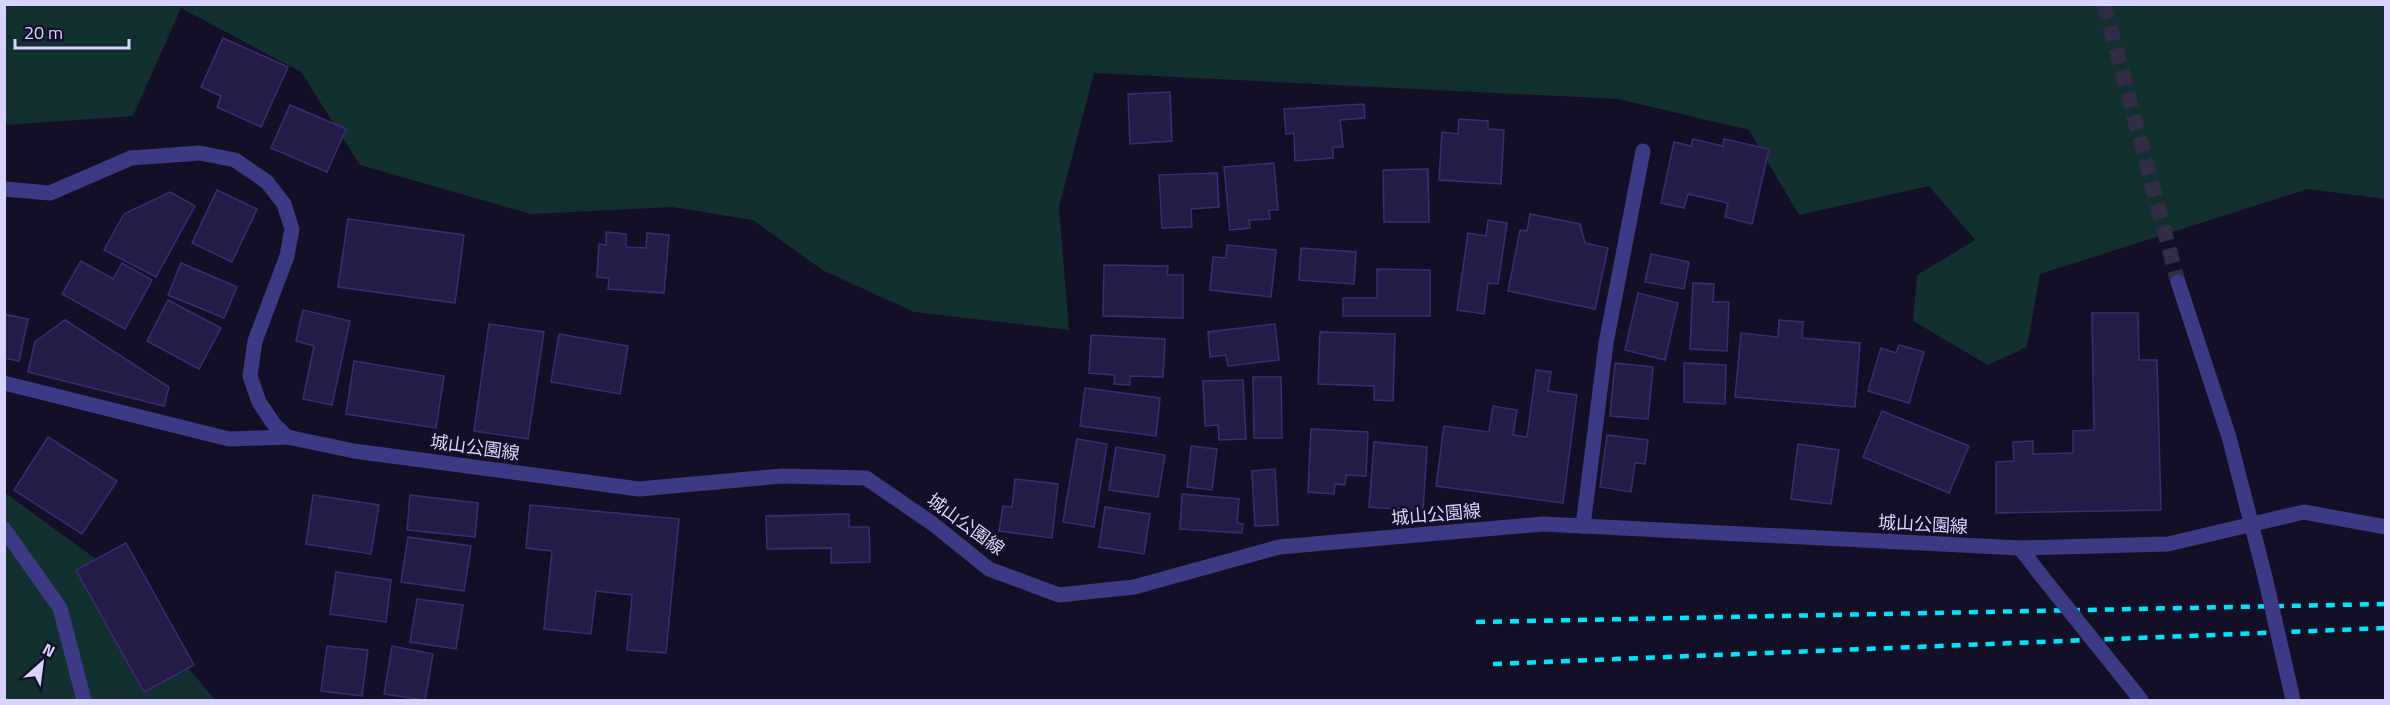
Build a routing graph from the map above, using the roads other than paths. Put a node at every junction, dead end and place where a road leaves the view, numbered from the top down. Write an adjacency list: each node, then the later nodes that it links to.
1 (1643, 151): 7 (street)
2 (4, 189): 5 (street)
3 (2178, 282): 6 (street)
4 (4, 383): 5 (street, 城山公園線)
5 (287, 437): 7 (street, 城山公園線)
6 (2252, 524): 8 (street, 城山公園線); 10 (street, 城山公園線); 13 (street, bridge)
7 (1582, 526): 10 (street, 城山公園線)
8 (2385, 527)
9 (4, 529): 11 (street)
10 (2020, 548): 12 (street, bridge)
11 (84, 700)
12 (2141, 700)
13 (2293, 700)

